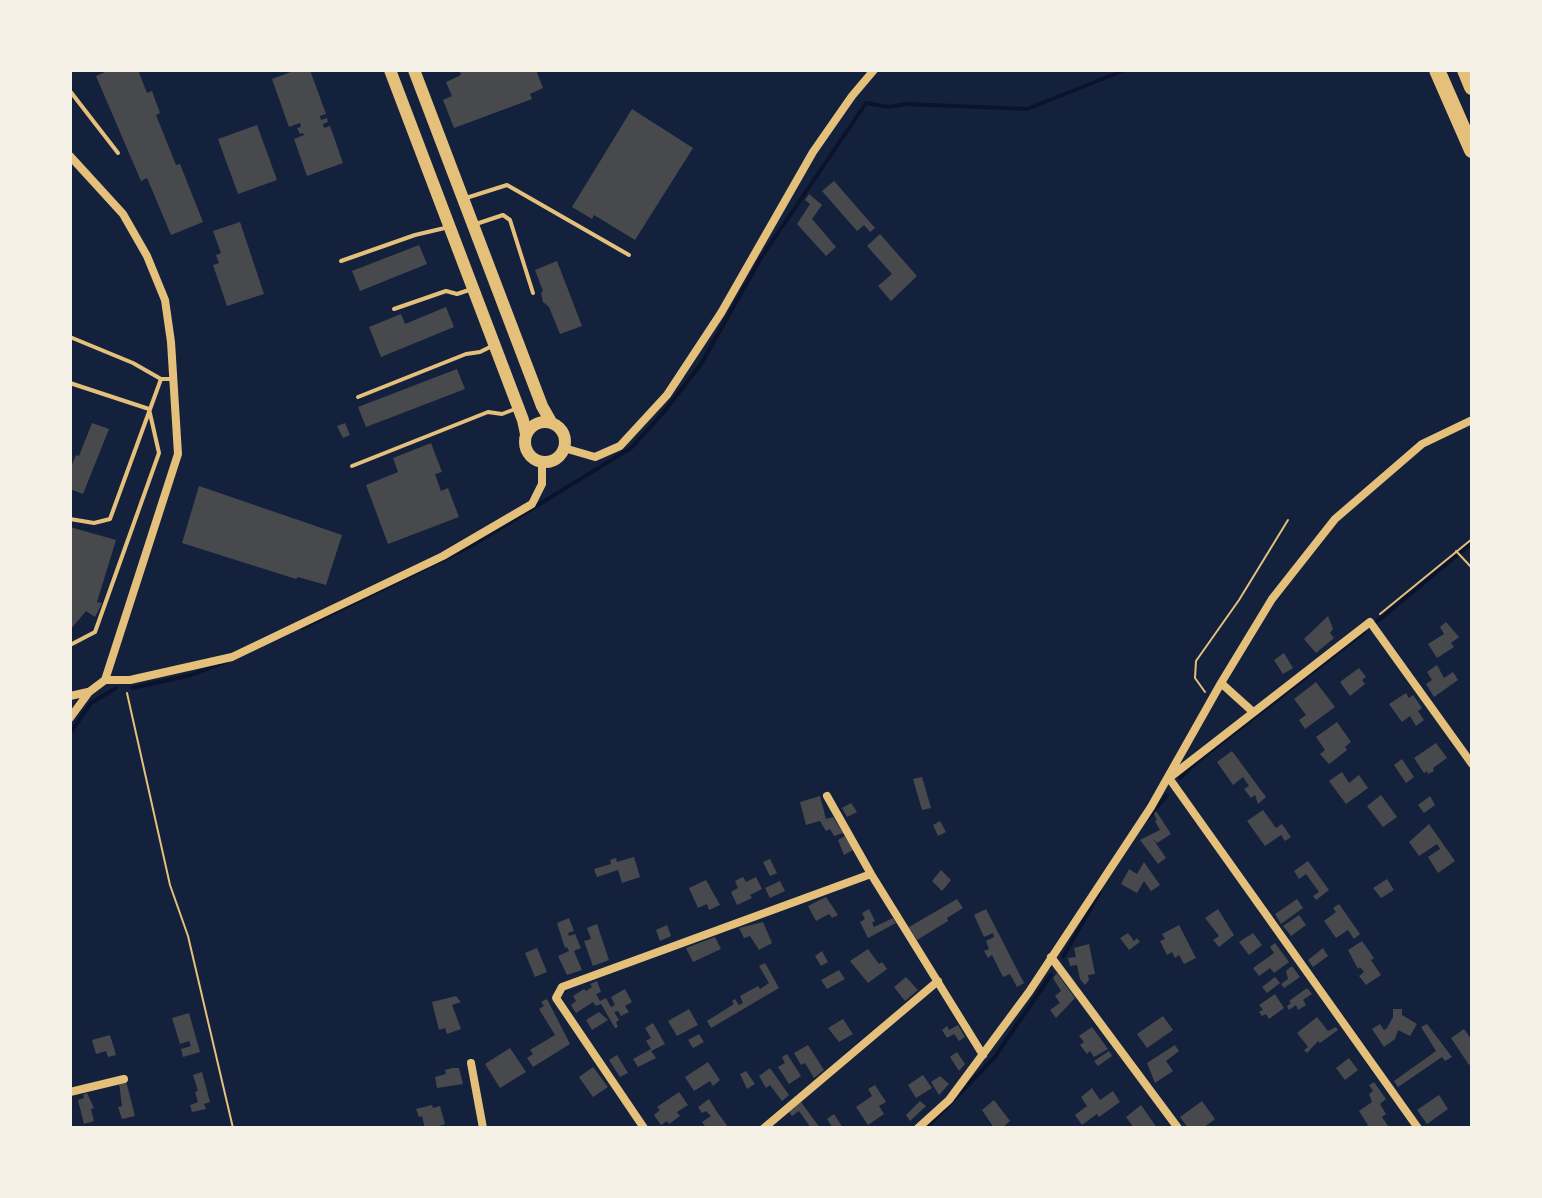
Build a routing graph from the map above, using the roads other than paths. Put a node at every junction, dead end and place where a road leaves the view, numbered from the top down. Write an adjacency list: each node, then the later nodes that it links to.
1 (390, 70): 13 (main road)
2 (414, 70): 11 (main road)
3 (874, 70): 30 (street)
4 (1437, 70): 8 (highway)
5 (1465, 70): 6 (highway)
6 (1472, 87)
7 (70, 91): 9 (lane)
8 (1472, 150)
9 (118, 153)
10 (70, 156): 22 (street)
11 (464, 199): 12 (main road); 14 (lane)
12 (473, 225): 17 (lane); 28 (main road)
13 (450, 227): 15 (lane); 16 (main road)
14 (629, 255)
15 (341, 261)
16 (473, 289): 18 (lane); 20 (main road)
17 (533, 293)
18 (394, 309)
19 (70, 337): 21 (lane)
20 (495, 345): 24 (lane); 25 (main road)
21 (161, 379): 22 (lane); 26 (lane)
22 (172, 379): 35 (street)
23 (70, 383): 26 (lane)
24 (358, 397)
25 (519, 408): 29 (main road); 32 (lane)
26 (149, 409): 33 (lane); 34 (lane)
27 (1472, 420): 36 (street)
28 (551, 422): 29 (main road); 30 (main road)
29 (526, 434): 31 (main road)
30 (564, 448): 31 (main road)
31 (542, 462): 35 (street)
32 (352, 466)
33 (70, 519)
34 (70, 645)
35 (105, 680): 37 (street)
36 (1221, 683): 39 (street); 42 (street)
37 (89, 692): 38 (street); 40 (street)
38 (70, 696)
39 (1252, 711): 41 (street); 42 (street)
40 (70, 718)
41 (1472, 764)
42 (1169, 778): 45 (street); 56 (street)
43 (827, 796): 44 (street)
44 (871, 874): 46 (street); 52 (street)
45 (1051, 957): 47 (street); 55 (street)
46 (938, 981): 47 (street); 53 (street)
47 (983, 1055): 54 (street)
48 (471, 1063): 51 (street)
49 (124, 1079): 50 (street)
50 (70, 1092)
51 (483, 1128)
52 (644, 1128)
53 (764, 1128)
54 (918, 1128)
55 (1178, 1128)
56 (1418, 1128)

